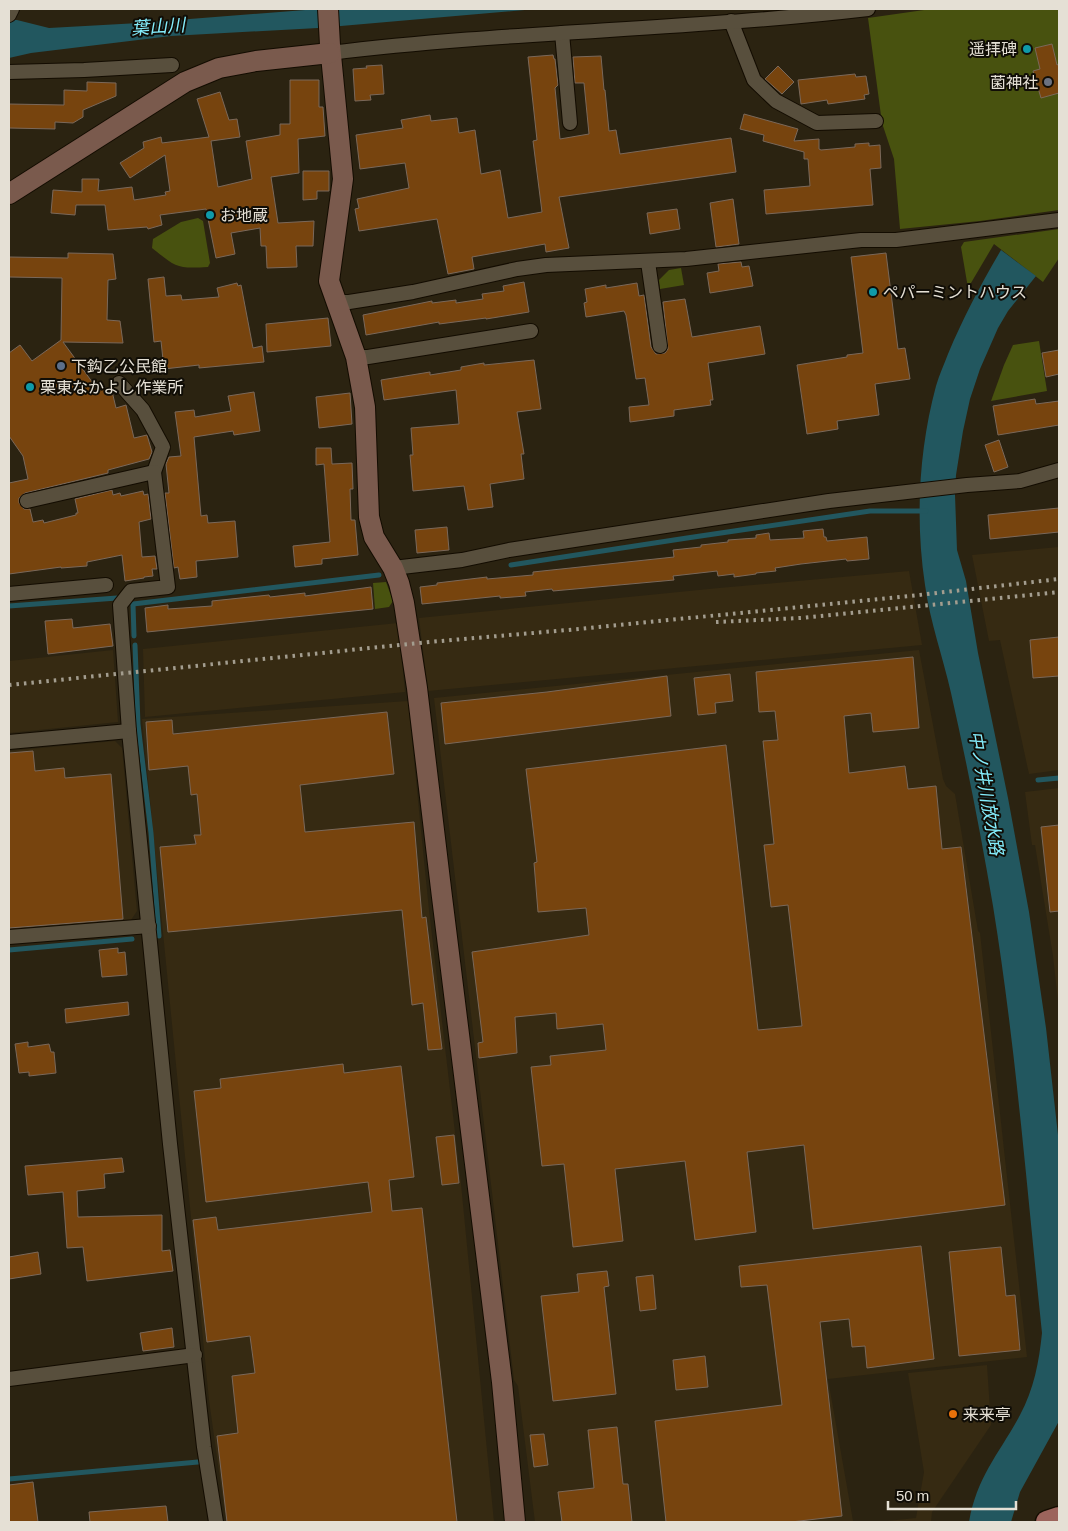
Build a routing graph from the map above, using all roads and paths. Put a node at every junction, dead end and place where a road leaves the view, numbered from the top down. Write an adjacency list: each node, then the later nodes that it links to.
1 (12, 9): 4 (street)
2 (328, 9): 7 (street)
3 (868, 9): 5 (street)
4 (9, 15)
5 (731, 21): 6 (street); 10 (street)
6 (562, 33): 7 (street); 11 (street)
7 (330, 49): 12 (street); 15 (street)
8 (172, 65): 9 (street)
9 (9, 72)
10 (876, 121)
11 (570, 123)
12 (9, 194)
13 (1059, 220): 14 (street)
14 (648, 262): 15 (street); 17 (street)
15 (336, 302): 18 (street)
16 (531, 331): 18 (street)
17 (660, 346)
18 (356, 357): 23 (street)
19 (119, 383): 21 (street)
20 (1059, 470): 23 (street)
21 (154, 472): 22 (street); 26 (street)
22 (27, 501)
23 (393, 568): 34 (street)
24 (106, 584): 25 (street)
25 (9, 594)
26 (129, 731): 27 (street); 28 (street)
27 (9, 742)
28 (149, 926): 29 (street); 30 (street)
29 (9, 937)
30 (194, 1355): 31 (street); 33 (street)
31 (9, 1379)
32 (1059, 1518): 35 (main road)
33 (216, 1522)
34 (515, 1522)
35 (1047, 1522)

